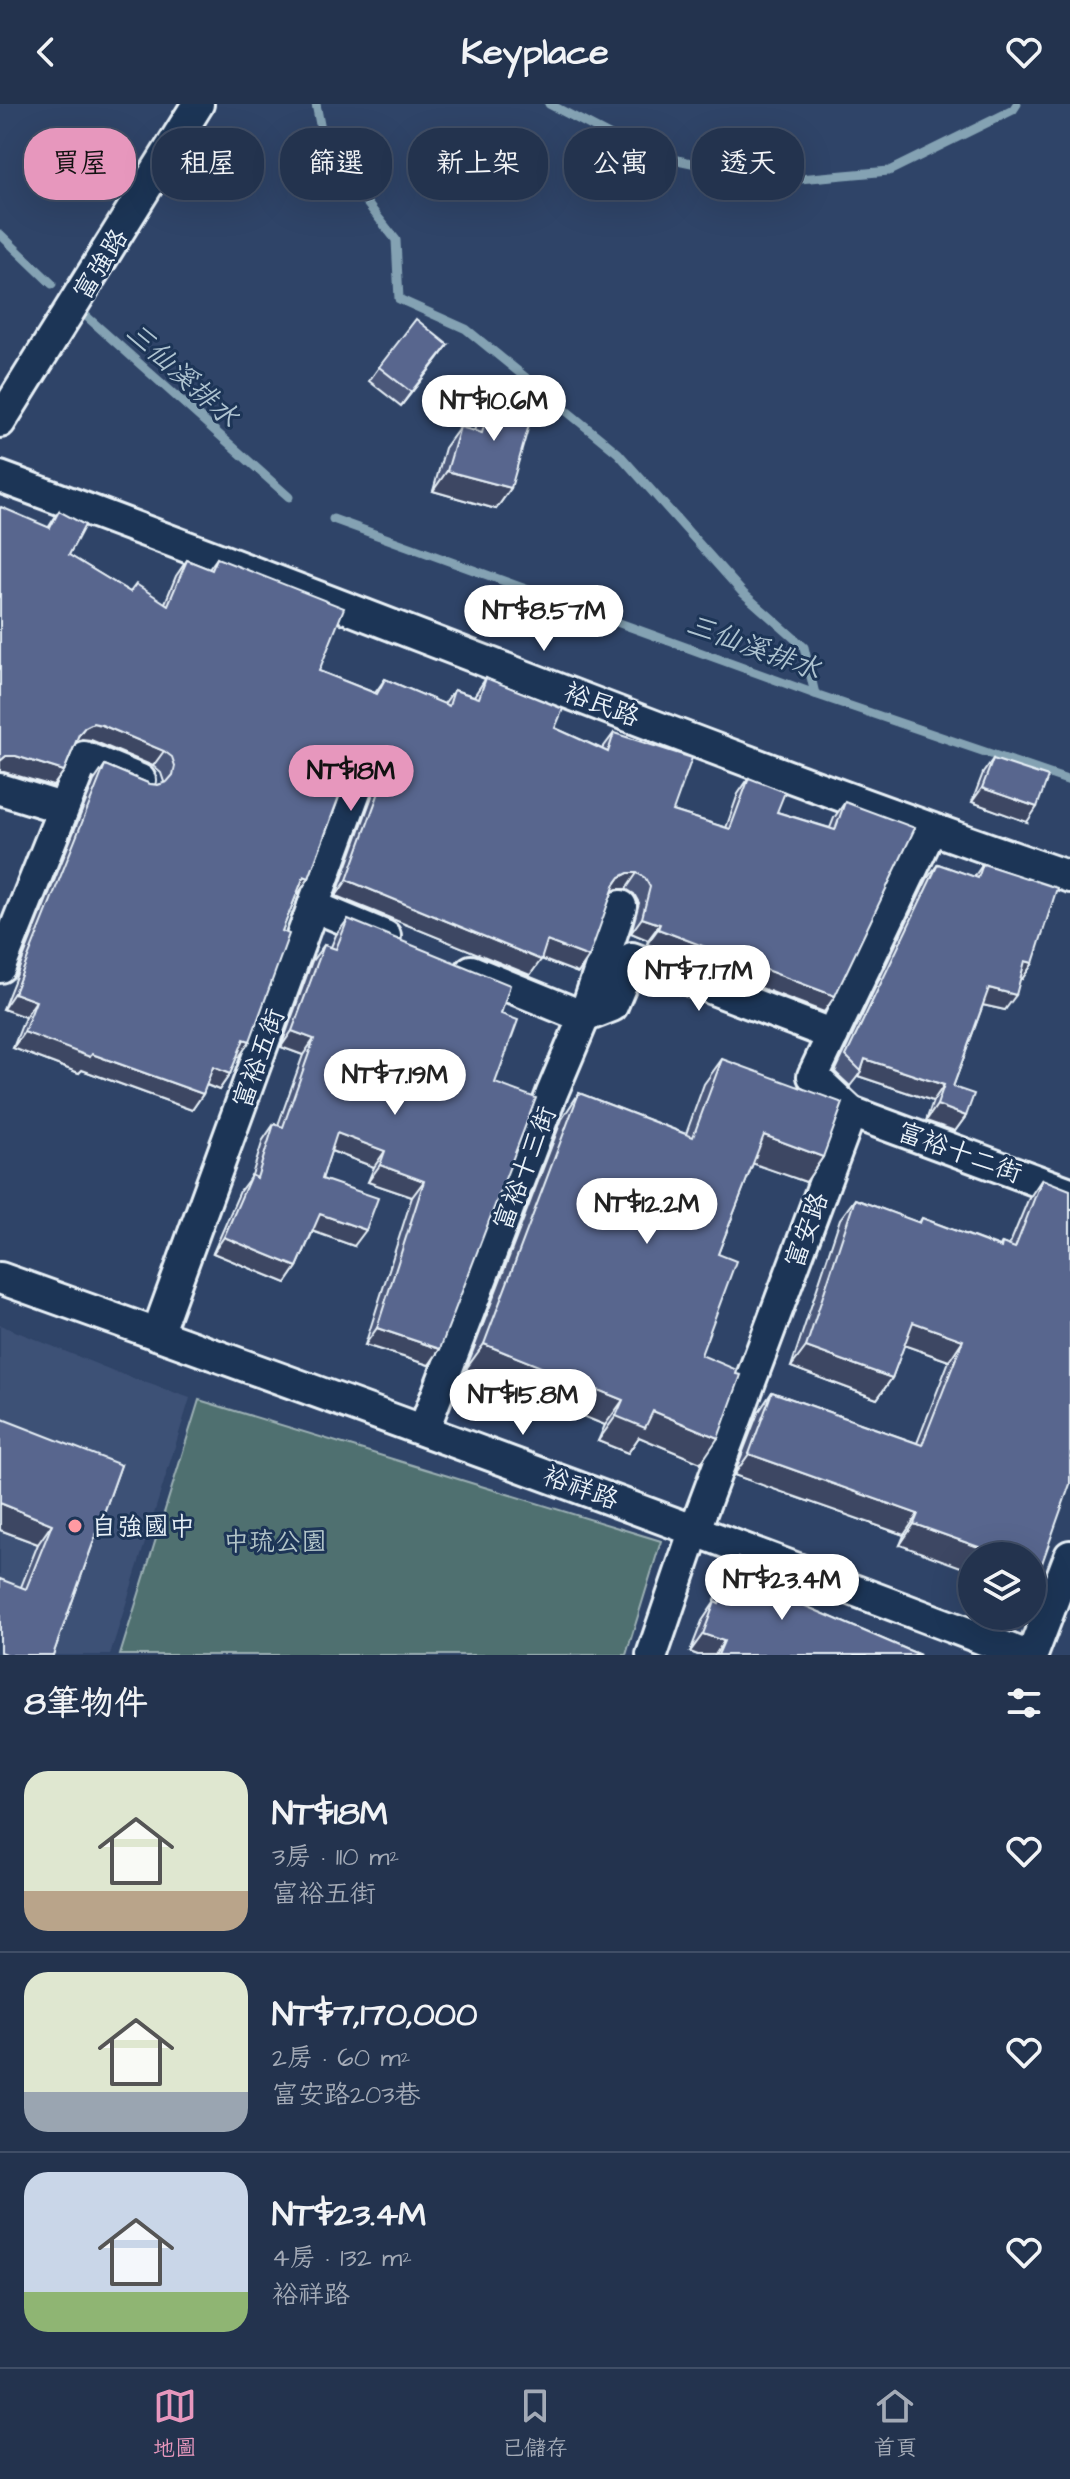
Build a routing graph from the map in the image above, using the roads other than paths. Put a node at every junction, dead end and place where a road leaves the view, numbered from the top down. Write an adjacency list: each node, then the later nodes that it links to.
1 (198, 104): 2 (street, 富強路)
2 (0, 422)
3 (0, 477): 8 (street, 裕民路)
4 (146, 783): 7 (street)
5 (358, 783): 10 (street, 富裕五街)
6 (0, 789): 7 (street)
7 (62, 808): 14 (street)
8 (931, 829): 9 (street, 裕民路); 16 (street)
9 (1070, 877)
10 (313, 906): 12 (street); 20 (street, 富裕五街)
11 (621, 906): 15 (street, 富裕十三街)
12 (413, 947)
13 (442, 959): 15 (street)
14 (0, 967)
15 (584, 1017): 16 (street); 21 (street, 富裕十三街)
16 (833, 1035): 17 (street)
17 (851, 1112): 18 (street, 富裕十二街); 22 (street, 富安路)
18 (1070, 1193)
19 (0, 1278): 20 (street, 裕祥路)
20 (157, 1334): 21 (street, 裕祥路)
21 (424, 1429): 22 (street, 裕祥路)
22 (695, 1529): 24 (street, 富安路); 25 (street, 裕祥路)
23 (1070, 1556): 26 (street)
24 (652, 1655)
25 (1025, 1655)
26 (1032, 1655)

